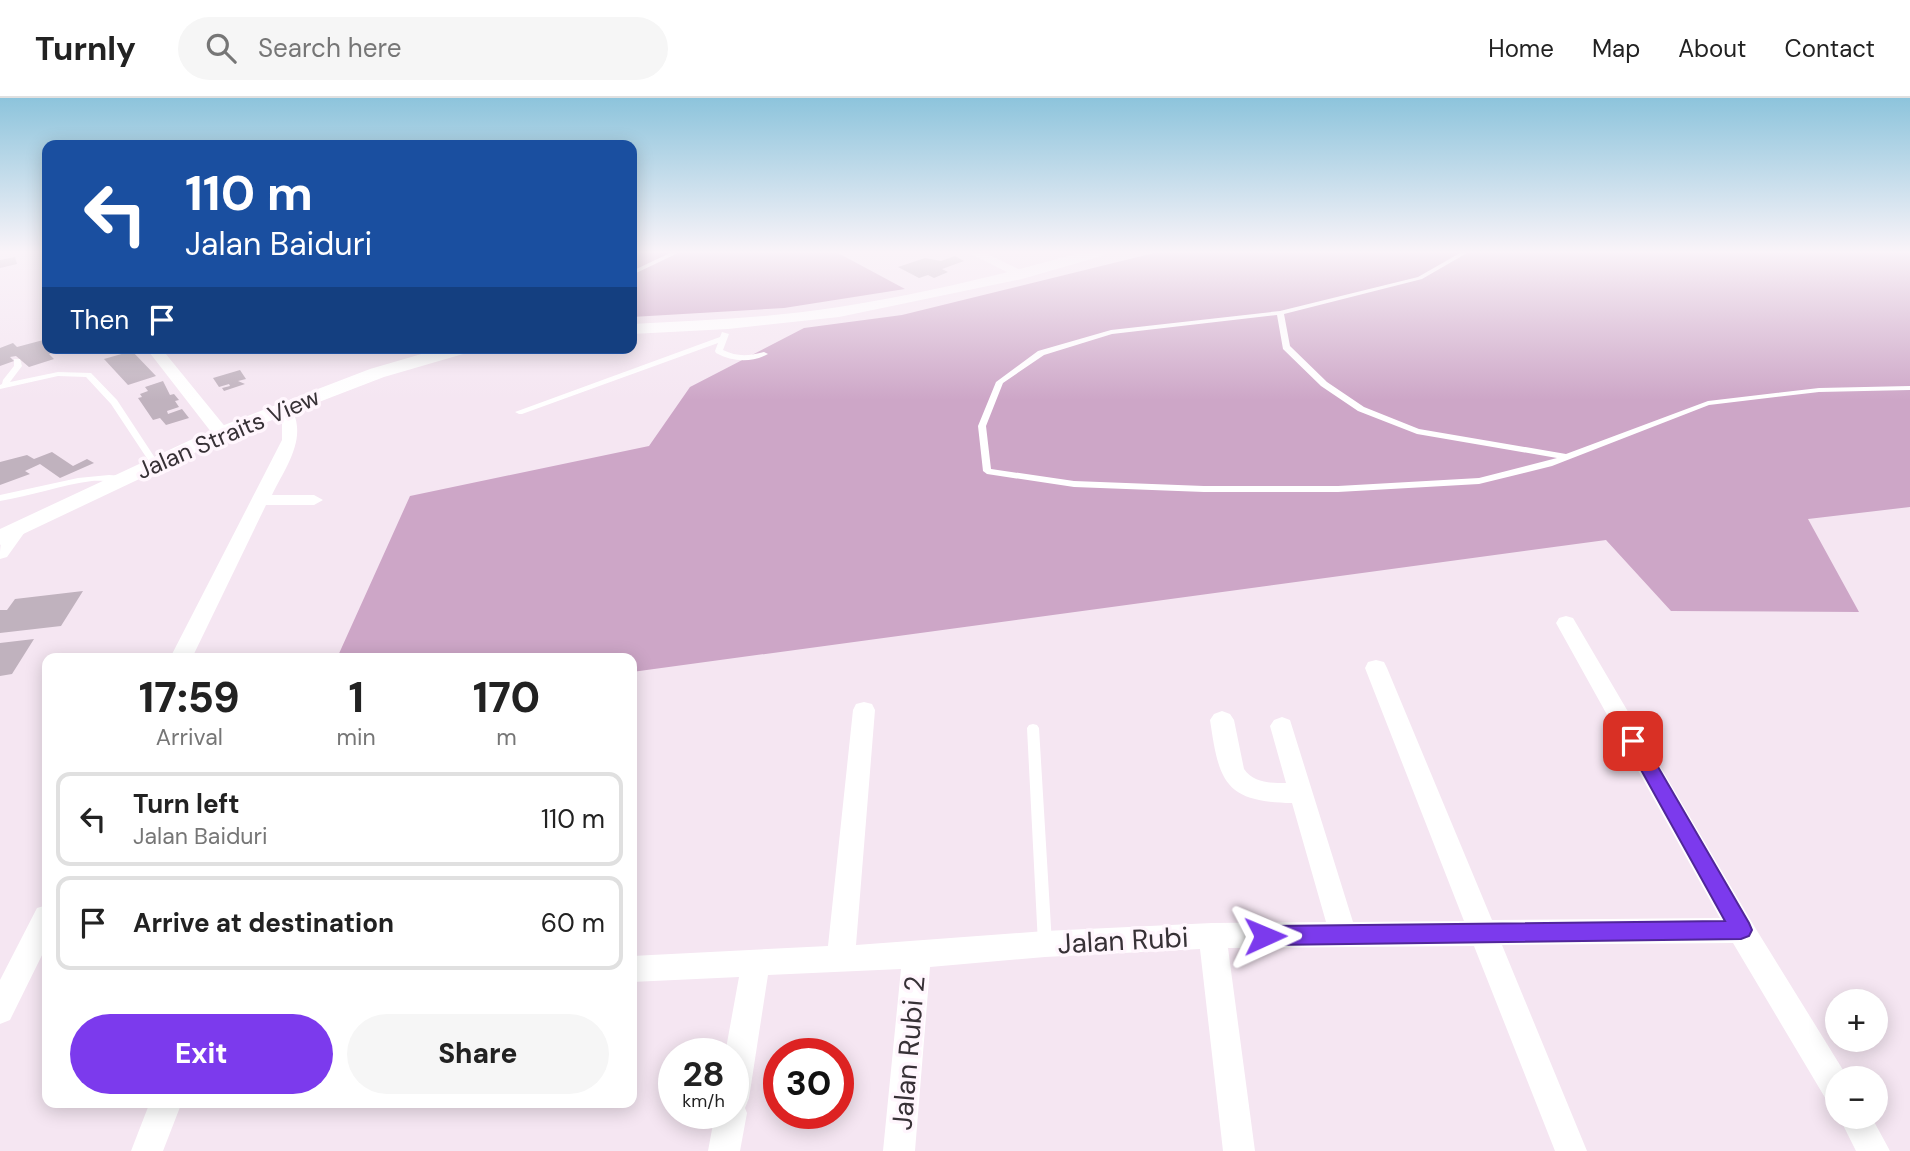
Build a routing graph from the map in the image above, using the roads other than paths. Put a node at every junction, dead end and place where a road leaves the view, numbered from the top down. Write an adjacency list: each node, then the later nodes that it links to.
1 (886, 302): 5 (street)
2 (1323, 302): 3 (lane)
3 (1280, 313): 15 (lane); 15 (lane)
4 (637, 329): 5 (street)
5 (726, 331): 8 (lane); 13 (lane)
6 (158, 354): 14 (street)
7 (426, 354): 12 (street, Jalan Straits View)
8 (764, 354)
9 (17, 361): 10 (lane)
10 (3, 383): 16 (lane)
11 (1910, 388): 15 (lane)
12 (284, 409): 14 (street, Jalan Straits View); 19 (street)
13 (519, 412)
14 (221, 433): 16 (street, Jalan Straits View)
15 (1567, 457)
16 (155, 464): 17 (street, Jalan Straits View)
17 (125, 478): 18 (lane); 21 (street, Jalan Straits View)
18 (0, 498)
19 (260, 500): 20 (street); 24 (street)
20 (314, 500)
21 (9, 533): 22 (street)
22 (0, 553)
23 (1566, 623): 32 (street)
24 (184, 653)
25 (1376, 668): 33 (street)
26 (864, 710): 38 (street)
27 (1222, 720): 30 (street)
28 (1282, 726): 30 (street)
29 (1033, 728): 36 (lane)
30 (1301, 793): 34 (street)
31 (42, 927): 41 (street)
32 (1741, 930): 33 (street, Jalan Rubi); 43 (street)
33 (1483, 932): 34 (street, Jalan Rubi); 51 (street)
34 (1343, 934): 35 (street, Jalan Rubi)
35 (1212, 936): 36 (street, Jalan Rubi); 50 (street)
36 (1045, 944): 37 (street, Jalan Rubi)
37 (917, 955): 38 (street, Jalan Rubi); 49 (street, Jalan Rubi 2)
38 (841, 958): 39 (street, Jalan Rubi)
39 (757, 961): 40 (street, Jalan Rubi); 42 (street)
40 (637, 969)
41 (0, 1010)
42 (744, 1038)
43 (1825, 1069)
44 (164, 1108): 47 (street)
45 (728, 1129): 48 (street)
46 (1861, 1129): 52 (street)
47 (152, 1151)
48 (724, 1151)
49 (899, 1151)
50 (1239, 1151)
51 (1571, 1151)
52 (1874, 1151)

